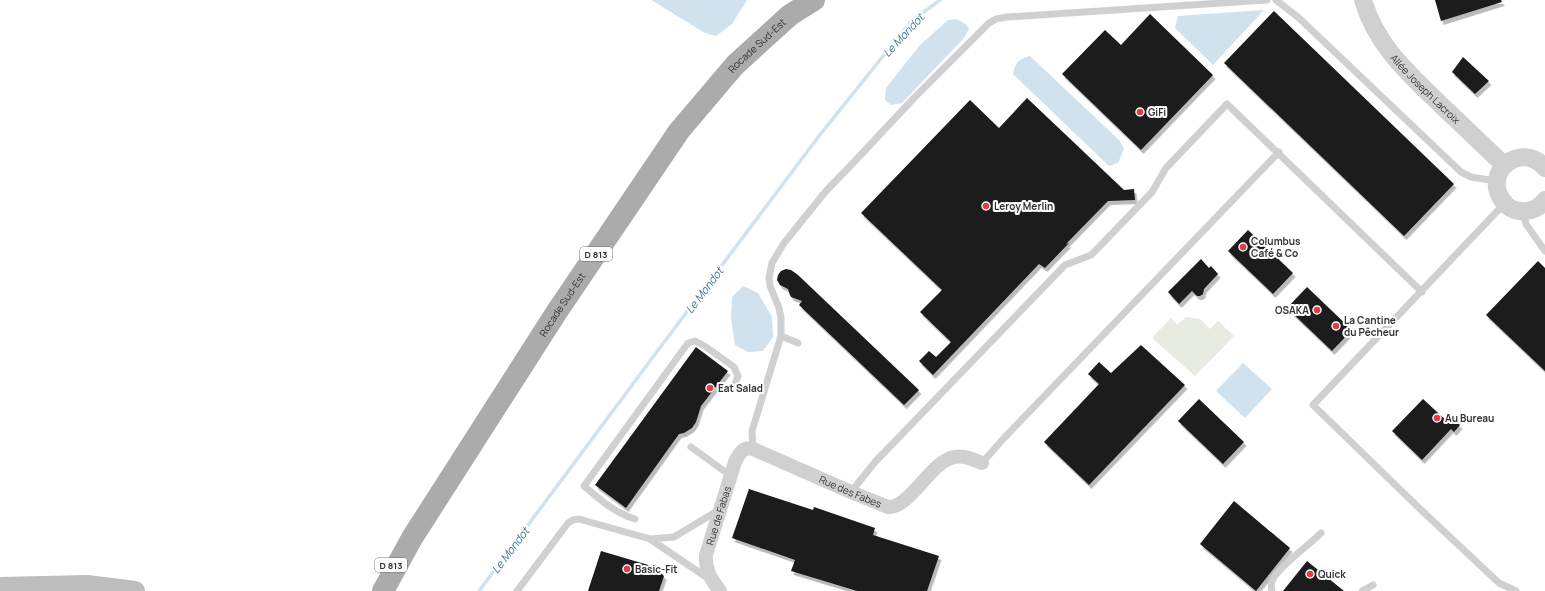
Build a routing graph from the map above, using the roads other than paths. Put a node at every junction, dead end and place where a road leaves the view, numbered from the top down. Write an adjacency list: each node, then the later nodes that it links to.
1 (814, 0): 24 (main road, Rocade Sud-Est / D 813)
2 (1267, 0): 13 (lane)
3 (1276, 0): 7 (lane)
4 (1363, 0): 7 (street, Allée Joseph Lacroix)
5 (1279, 152): 12 (lane); 18 (lane); 20 (lane)
6 (1545, 167): 7 (street)
7 (1500, 173): 9 (street)
8 (1544, 202): 10 (street)
9 (1505, 204): 10 (street); 12 (lane)
10 (1523, 211): 11 (lane)
11 (1545, 251)
12 (1422, 292): 26 (lane)
13 (781, 336): 14 (lane); 17 (lane)
14 (798, 343)
15 (733, 388): 22 (lane)
16 (691, 447): 19 (lane)
17 (753, 449): 19 (street, Rue de Fabas); 20 (street, Rue des Fabes)
18 (982, 463): 20 (street, Rue des Fabes)
19 (731, 476): 21 (street, Rue de Fabas)
20 (851, 492)
21 (719, 510): 25 (lane); 28 (street, Rue de Fabas)
22 (635, 519)
23 (1321, 534): 34 (lane)
24 (412, 538): 31 (main road, Rocade Sud-Est / D 813); 32 (main road, Rocade Sud-Est / D 813)
25 (650, 539): 28 (lane); 33 (lane)
26 (1499, 582): 36 (lane); 37 (lane)
27 (1373, 585): 35 (lane)
28 (716, 586)
29 (0, 587): 30 (main road)
30 (135, 591)
31 (370, 591)
32 (383, 591)
33 (517, 591)
34 (1272, 591)
35 (1362, 591)
36 (1503, 591)
37 (1516, 591)

